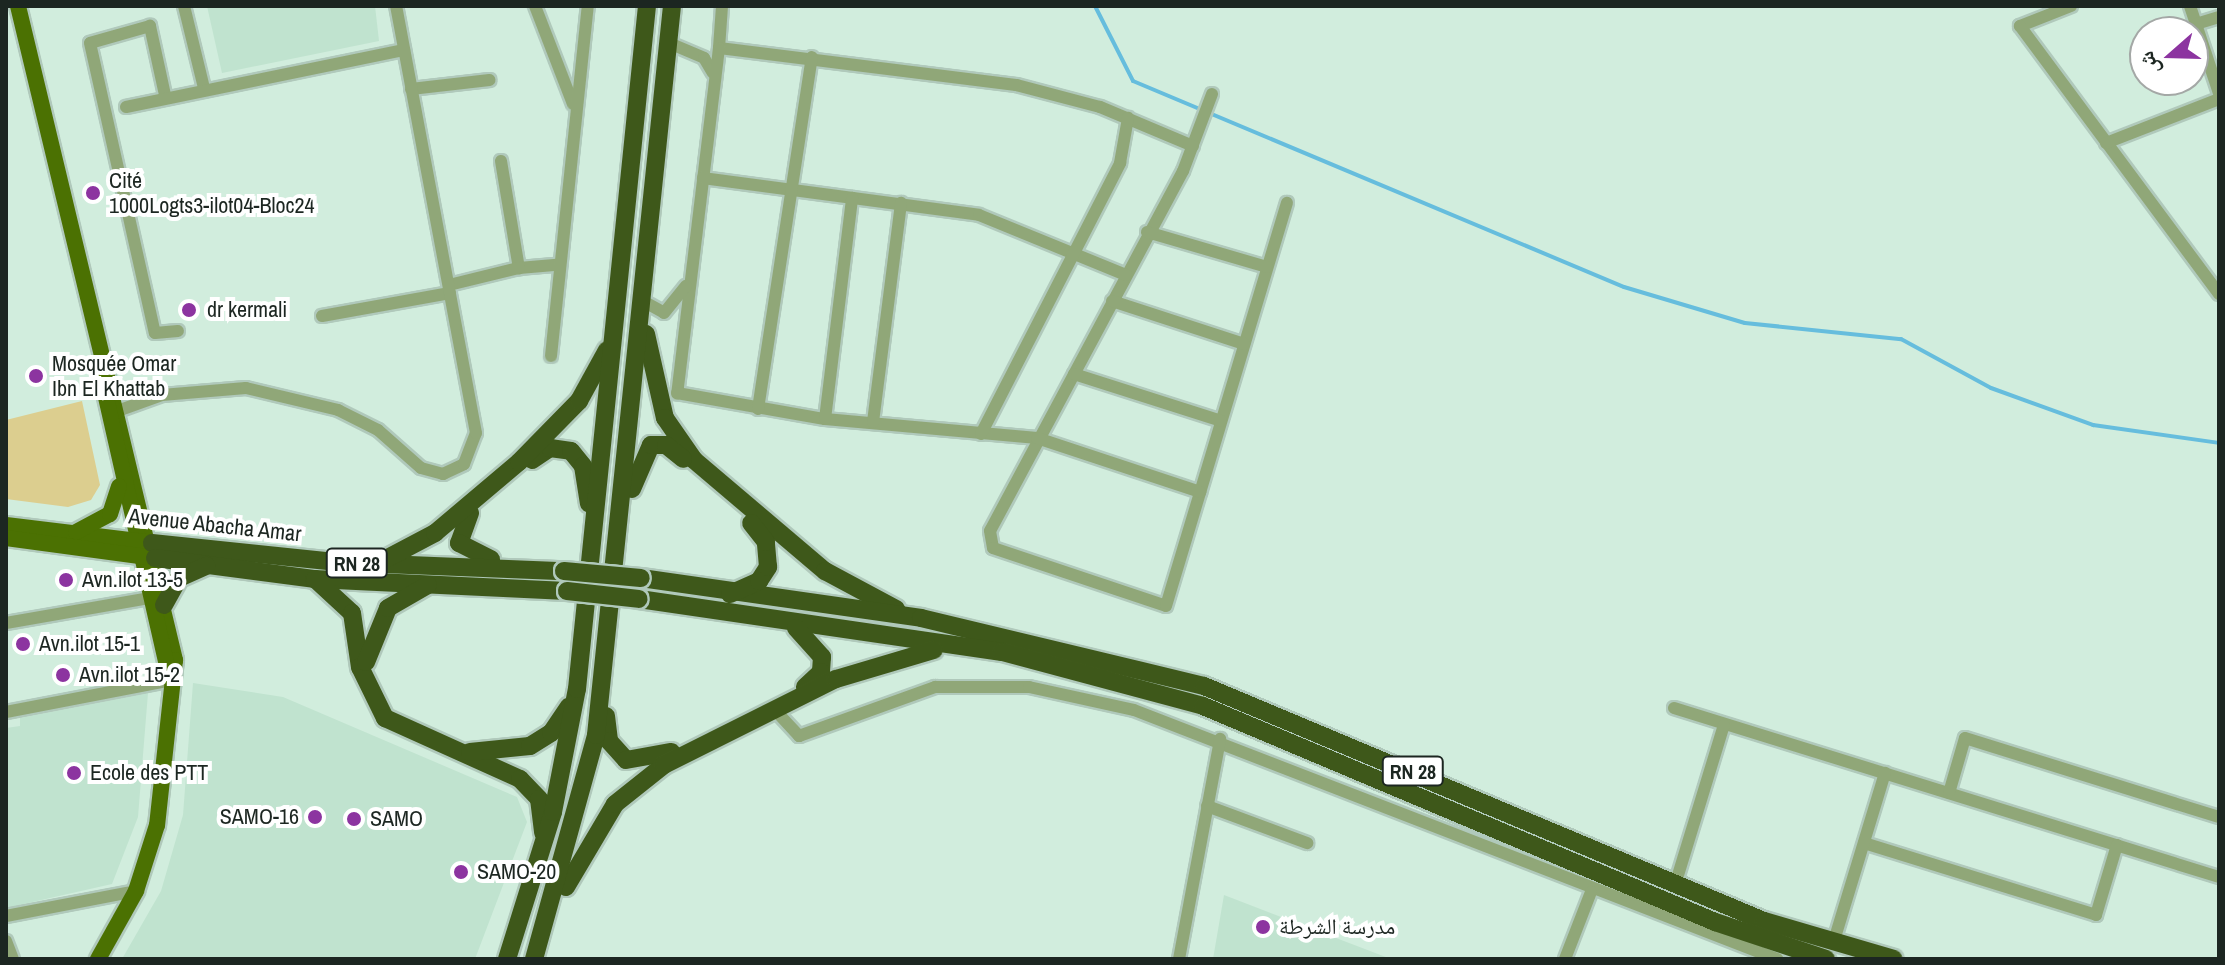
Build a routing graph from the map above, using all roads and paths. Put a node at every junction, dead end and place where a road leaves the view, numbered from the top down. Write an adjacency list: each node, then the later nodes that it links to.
1 (18, 6): 51 (main road)
2 (184, 6): 17 (street)
3 (396, 6): 12 (street)
4 (535, 6): 22 (street)
5 (588, 6): 22 (street)
6 (647, 6): 46 (highway)
7 (672, 6): 10 (highway)
8 (722, 6): 11 (street)
9 (2071, 6): 25 (street)
10 (669, 43): 15 (street); 42 (highway)
11 (719, 48): 13 (street); 15 (street)
12 (404, 50): 17 (street); 18 (street)
13 (812, 57): 24 (street); 29 (street)
14 (2209, 65): 21 (street)
15 (713, 73): 28 (street)
16 (489, 80): 18 (street)
17 (204, 88): 20 (street)
18 (411, 89): 40 (street)
19 (1212, 94): 26 (street)
20 (165, 95): 23 (street); 45 (street)
21 (2219, 96): 25 (street)
22 (573, 104): 35 (street)
23 (126, 107)
24 (1128, 118): 26 (street); 34 (street)
25 (2106, 143): 41 (street)
26 (1193, 146): 33 (street)
27 (501, 161): 37 (street)
28 (703, 178): 29 (street); 39 (street)
29 (791, 189): 30 (street); 50 (street)
30 (852, 198): 31 (street); 52 (street)
31 (901, 203): 34 (street); 54 (street)
32 (1287, 203): 36 (street)
33 (1147, 232): 36 (street); 38 (street)
34 (1076, 252): 38 (street); 55 (street)
35 (557, 265): 37 (street); 48 (street)
36 (1267, 267): 47 (street)
37 (519, 268): 40 (street)
38 (1126, 275): 43 (street)
39 (689, 280): 42 (street); 50 (street)
40 (449, 289): 44 (street); 51 (street)
41 (2219, 294)
42 (641, 300): 64 (highway); 72 (highway)
43 (1112, 301): 47 (street); 49 (street)
44 (322, 316)
45 (178, 331)
46 (613, 337): 62 (highway); 65 (highway)
47 (1244, 344): 53 (street)
48 (551, 356)
49 (1074, 374): 53 (street); 56 (street)
50 (758, 409): 52 (street)
51 (112, 412): 57 (main road); 63 (main road)
52 (825, 419): 54 (street)
53 (1221, 421): 58 (street)
54 (873, 422): 55 (street)
55 (981, 434): 56 (street)
56 (1037, 438): 58 (street); 58 (street)
57 (120, 472): 60 (main road); 63 (main road)
58 (1200, 492)
59 (6, 525): 60 (main road, Avenue Abacha Amar / RN 28)
60 (71, 533): 63 (main road, Avenue Abacha Amar / RN 28)
61 (6, 538): 63 (main road)
62 (592, 545): 67 (highway); 79 (highway)
63 (146, 549): 65 (highway, Avenue Abacha Amar / RN 28); 66 (highway); 71 (main road)
64 (615, 553): 70 (highway); 76 (highway)
65 (375, 564): 67 (highway, Avenue Abacha Amar / RN 28)
66 (208, 566): 68 (highway); 71 (highway)
67 (529, 567): 70 (highway, Avenue Abacha Amar / RN 28, bridge)
68 (314, 579): 69 (highway); 78 (highway)
69 (434, 582): 74 (highway, bridge); 78 (highway)
70 (729, 594): 72 (highway, RN 28)
71 (156, 601): 73 (street); 77 (main road)
72 (921, 618): 95 (highway, RN 28)
73 (6, 623)
74 (794, 627): 75 (highway); 76 (highway)
75 (968, 647): 81 (highway); 101 (highway, RN 28)
76 (604, 661): 99 (highway)
77 (172, 680): 82 (street); 96 (main road)
78 (365, 681): 85 (highway)
79 (577, 689): 85 (highway); 90 (highway)
80 (1674, 708): 83 (street)
81 (774, 709): 84 (street); 99 (highway)
82 (6, 712)
83 (1724, 725): 86 (street); 95 (street)
84 (1220, 739): 88 (street); 97 (street)
85 (462, 753): 90 (highway)
86 (1885, 773): 87 (street); 92 (street)
87 (1949, 793): 89 (street); 93 (street)
88 (1207, 806): 91 (street); 106 (street)
89 (2219, 817)
90 (544, 843): 104 (highway)
91 (1307, 843)
92 (1864, 843): 93 (street); 101 (street)
93 (2117, 845): 94 (street)
94 (2219, 877)
95 (1675, 885): 101 (highway, RN 28)
96 (136, 891): 98 (street); 103 (main road)
97 (1591, 892): 107 (street); 108 (street)
98 (6, 916)
99 (542, 934): 105 (highway)
100 (6, 941): 102 (street)
101 (1824, 955): 109 (highway, RN 28)
102 (13, 959)
103 (98, 959)
104 (507, 959)
105 (534, 959)
106 (1179, 959)
107 (1565, 959)
108 (1777, 959)
109 (1894, 959)

